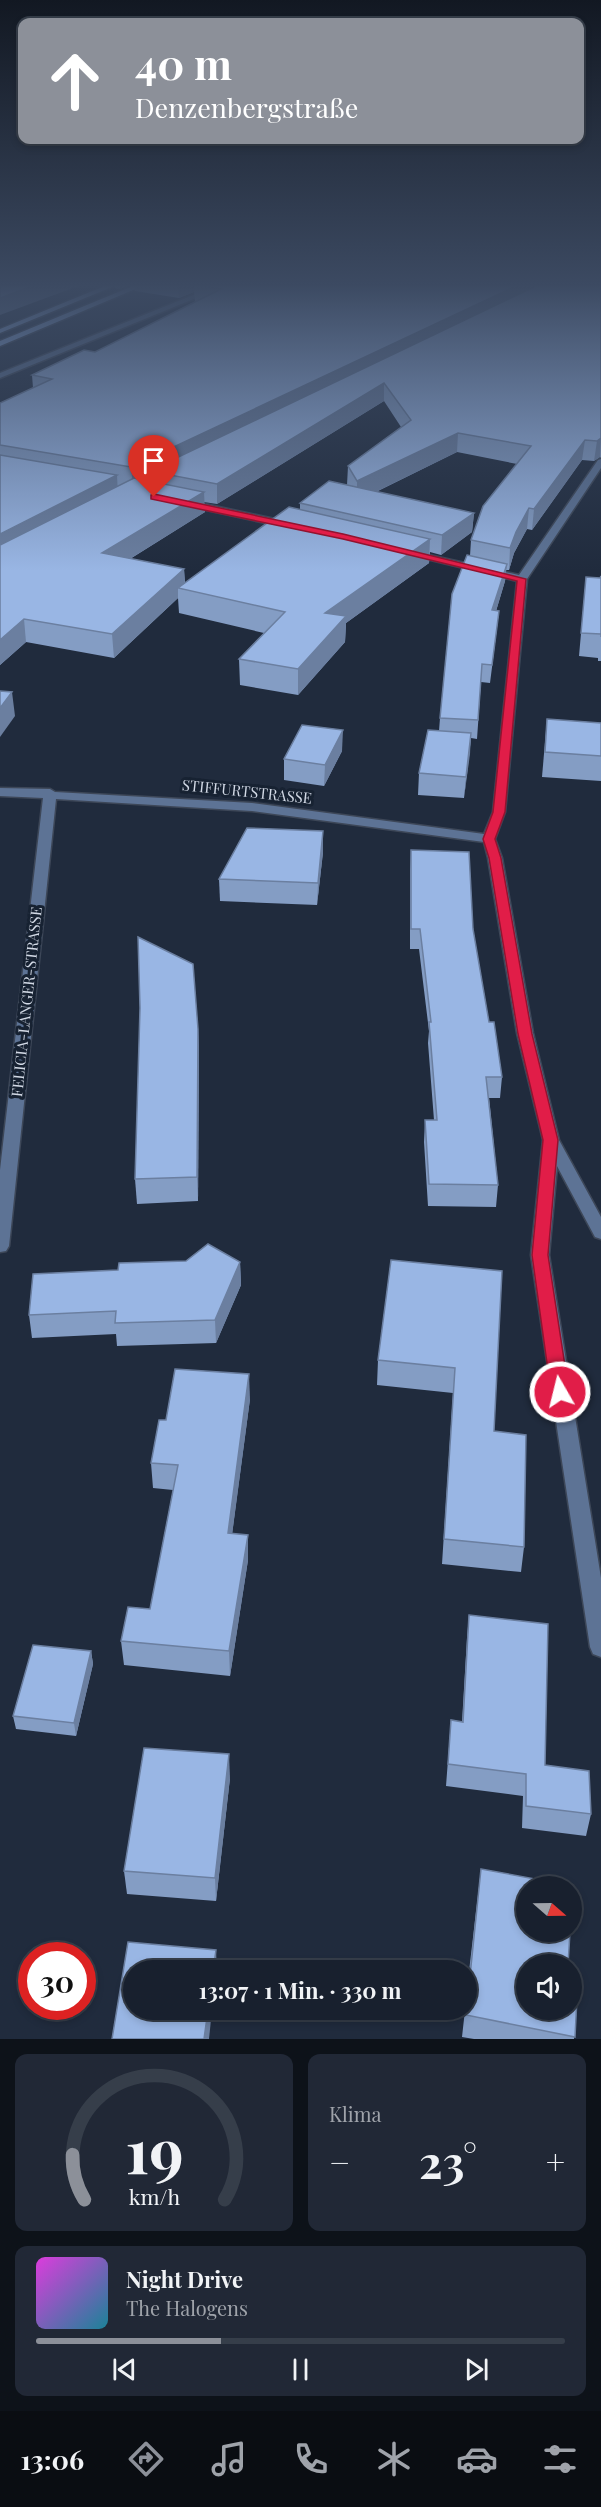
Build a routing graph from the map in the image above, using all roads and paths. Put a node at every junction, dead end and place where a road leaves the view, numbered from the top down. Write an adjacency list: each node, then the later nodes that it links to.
1 (601, 462): 5 (street)
2 (178, 502): 3 (street)
3 (298, 527)
4 (400, 551): 5 (street)
5 (522, 579): 8 (street)
6 (0, 792): 7 (street, STIFFURTSTRASSE)
7 (50, 793): 8 (street, STIFFURTSTRASSE); 11 (street, FELICIA-LANGER-STRASSE)
8 (489, 839): 9 (street)
9 (551, 1140): 10 (street); 12 (street)
10 (601, 1233)
11 (0, 1246)
12 (601, 1647)

